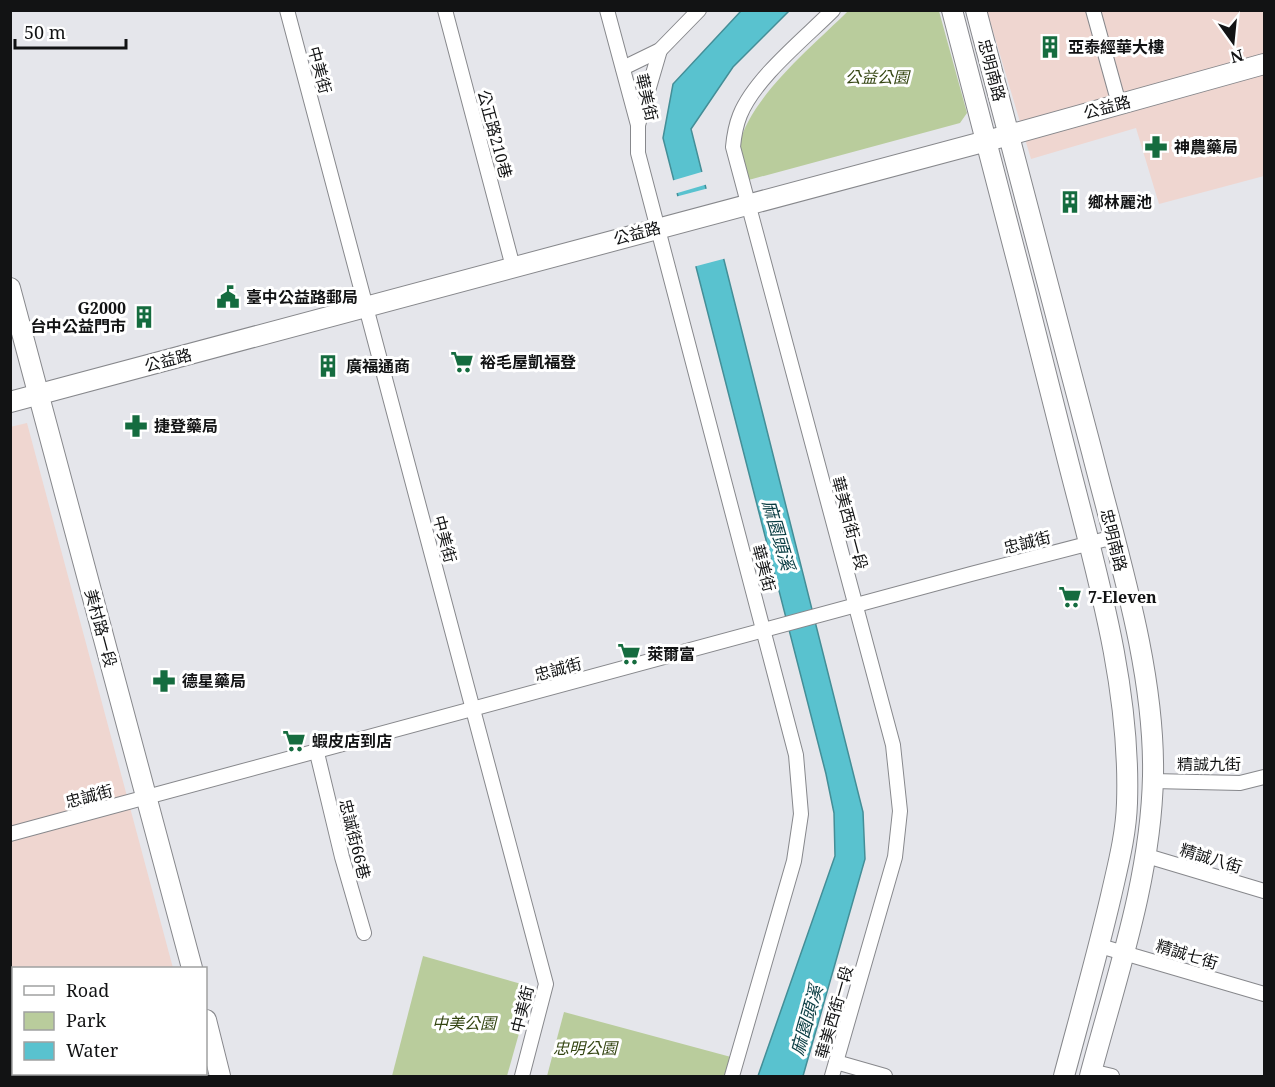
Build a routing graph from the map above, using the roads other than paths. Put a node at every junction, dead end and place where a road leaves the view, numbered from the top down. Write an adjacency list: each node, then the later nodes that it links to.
1 (287, 10): 20 (street, 中美街)
2 (445, 10): 18 (street, 公正路210巷)
3 (607, 10): 11 (street, 華美街)
4 (699, 10): 9 (street, 華美街)
5 (833, 10): 16 (street, 華美西街一段)
6 (952, 10): 15 (main road, 忠明南路)
7 (976, 10): 14 (main road, 忠明南路)
8 (1093, 10): 12 (street)
9 (660, 50): 11 (street, 華美街); 13 (street)
10 (1264, 64): 12 (main road, 公益路)
11 (623, 68): 13 (street, 華美街)
12 (1119, 104): 14 (main road, 公益路)
13 (638, 124): 17 (street, 華美街)
14 (1009, 135): 15 (main road, 公益路); 23 (main road, 忠明南路)
15 (986, 140): 16 (main road, 公益路); 24 (main road, 忠明南路)
16 (739, 206): 17 (main road, 公益路); 25 (street, 華美西街一段)
17 (662, 226): 18 (main road, 公益路); 26 (street, 華美街)
18 (513, 267): 20 (main road, 公益路)
19 (10, 288): 21 (main road, 美村路一段)
20 (366, 306): 21 (main road, 公益路); 27 (street, 中美街)
21 (39, 394): 22 (main road, 公益路); 31 (main road, 美村路一段)
22 (10, 402)
23 (1114, 537): 24 (street, 忠誠街); 30 (main road, 忠明南路)
24 (1089, 543): 25 (street, 忠誠街); 36 (main road, 忠明南路)
25 (849, 607): 26 (street, 忠誠街); 41 (street, 華美西街一段)
26 (766, 630): 27 (street, 忠誠街); 45 (street, 華美街)
27 (473, 709): 28 (street, 忠誠街); 44 (street, 中美街)
28 (317, 753): 31 (street, 忠誠街); 35 (street, 忠誠街66巷)
29 (1264, 777): 30 (street, 精誠九街)
30 (1153, 781): 33 (main road, 忠明南路)
31 (146, 798): 32 (street, 忠誠街); 38 (main road, 美村路一段)
32 (10, 834)
33 (1147, 856): 34 (street, 精誠八街); 37 (main road, 忠明南路)
34 (1264, 891)
35 (364, 933)
36 (1100, 946): 37 (street, 精誠七街); 48 (main road, 忠明南路)
37 (1124, 952): 39 (street, 精誠七街); 42 (main road, 忠明南路)
38 (191, 967)
39 (1264, 994)
40 (207, 1024): 43 (main road)
41 (837, 1062): 46 (street, 華美西街一段); 47 (street)
42 (1090, 1074): 49 (street)
43 (220, 1077)
44 (522, 1077)
45 (732, 1077)
46 (832, 1077)
47 (885, 1077)
48 (1064, 1077)
49 (1112, 1077)

